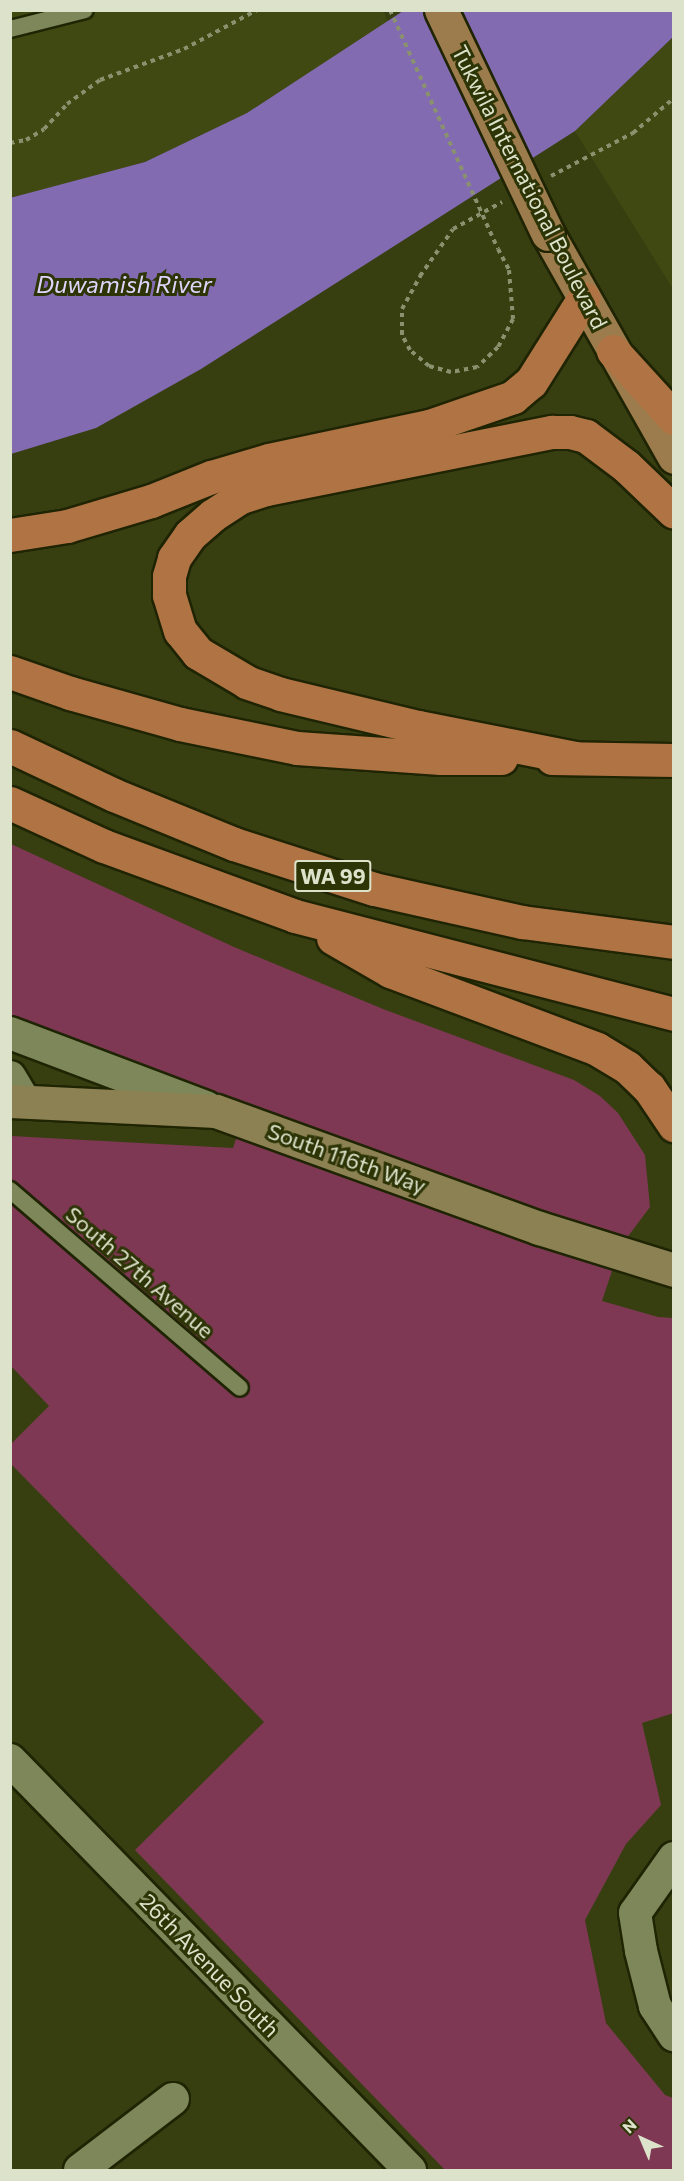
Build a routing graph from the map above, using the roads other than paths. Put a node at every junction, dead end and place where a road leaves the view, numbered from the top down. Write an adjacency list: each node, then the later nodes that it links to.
1 (85, 10): 3 (lane)
2 (441, 10): 4 (main road, Tukwila International Boulevard, bridge)
3 (10, 29)
4 (584, 298): 5 (main road, Tukwila International Boulevard); 9 (highway)
5 (614, 351): 6 (highway); 7 (main road, Tukwila International Boulevard)
6 (674, 418)
7 (674, 457)
8 (674, 512): 12 (highway)
9 (10, 535)
10 (10, 672): 12 (highway)
11 (10, 746): 16 (highway, WA 99)
12 (575, 758): 13 (highway)
13 (674, 760)
14 (10, 803): 15 (highway)
15 (295, 916): 17 (highway); 21 (highway)
16 (674, 942)
17 (674, 1014)
18 (10, 1033): 20 (street)
19 (15, 1093): 20 (street, South 116th Way)
20 (216, 1111): 23 (street, South 116th Way)
21 (674, 1125)
22 (10, 1190): 24 (lane, South 27th Avenue)
23 (674, 1270)
24 (240, 1388)
25 (10, 1760): 30 (street, 26th Avenue South)
26 (674, 1858): 27 (street)
27 (674, 2034)
28 (173, 2099): 29 (street)
29 (80, 2170)
30 (410, 2170)

